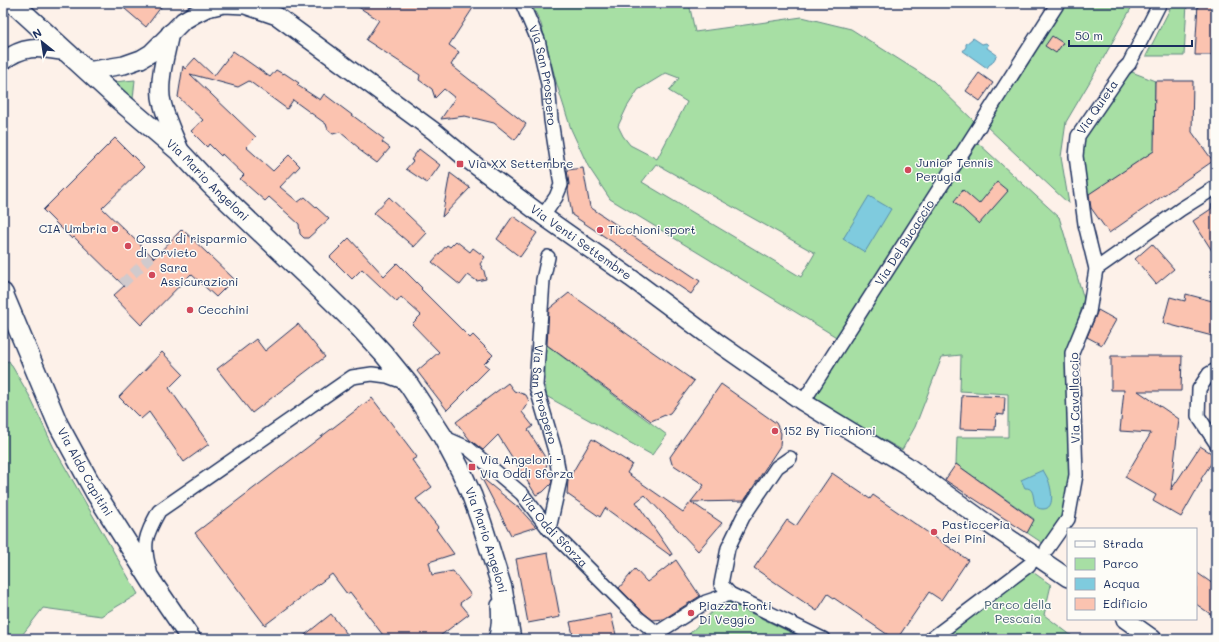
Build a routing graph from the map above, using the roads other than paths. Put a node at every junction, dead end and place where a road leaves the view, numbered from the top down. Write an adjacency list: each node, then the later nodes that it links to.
1 (13, 3): 6 (main road, Via Mario Angeloni)
2 (522, 3): 11 (street, Via San Prospero)
3 (1058, 3): 17 (street, Via Del Bucaccio)
4 (1160, 3): 13 (street, Via Quieta)
5 (170, 33): 8 (street, Via Venti Settembre); 9 (street); 11 (street, Via Venti Settembre)
6 (66, 52): 7 (street); 8 (main road, Via Mario Angeloni)
7 (3, 61)
8 (87, 71): 9 (main road, Via Mario Angeloni)
9 (182, 153): 16 (main road, Via Mario Angeloni)
10 (1216, 187): 13 (street)
11 (543, 216): 17 (street, Via Venti Settembre)
12 (548, 257): 21 (street, Via San Prospero)
13 (1096, 269): 22 (street, Via Cavallaccio)
14 (3, 293): 26 (main road, Via Aldo Capitini)
15 (1216, 370): 19 (street)
16 (409, 385): 18 (main road, Via Mario Angeloni); 26 (street)
17 (803, 402): 25 (street, Via Venti Settembre)
18 (443, 437): 21 (street, Via Oddi Sforza); 24 (main road, Via Mario Angeloni)
19 (1216, 443)
20 (790, 458): 27 (street)
21 (549, 529): 29 (street, Via Oddi Sforza)
22 (1047, 549)
23 (1029, 565): 34 (street)
24 (498, 573): 31 (street); 32 (main road, Via Mario Angeloni)
25 (1067, 577)
26 (152, 582): 30 (main road, Via Aldo Capitini)
27 (725, 589): 29 (street); 33 (street)
28 (1126, 620): 35 (street)
29 (656, 636)
30 (191, 639)
31 (495, 639)
32 (511, 639)
33 (823, 639)
34 (931, 639)
35 (1153, 639)

